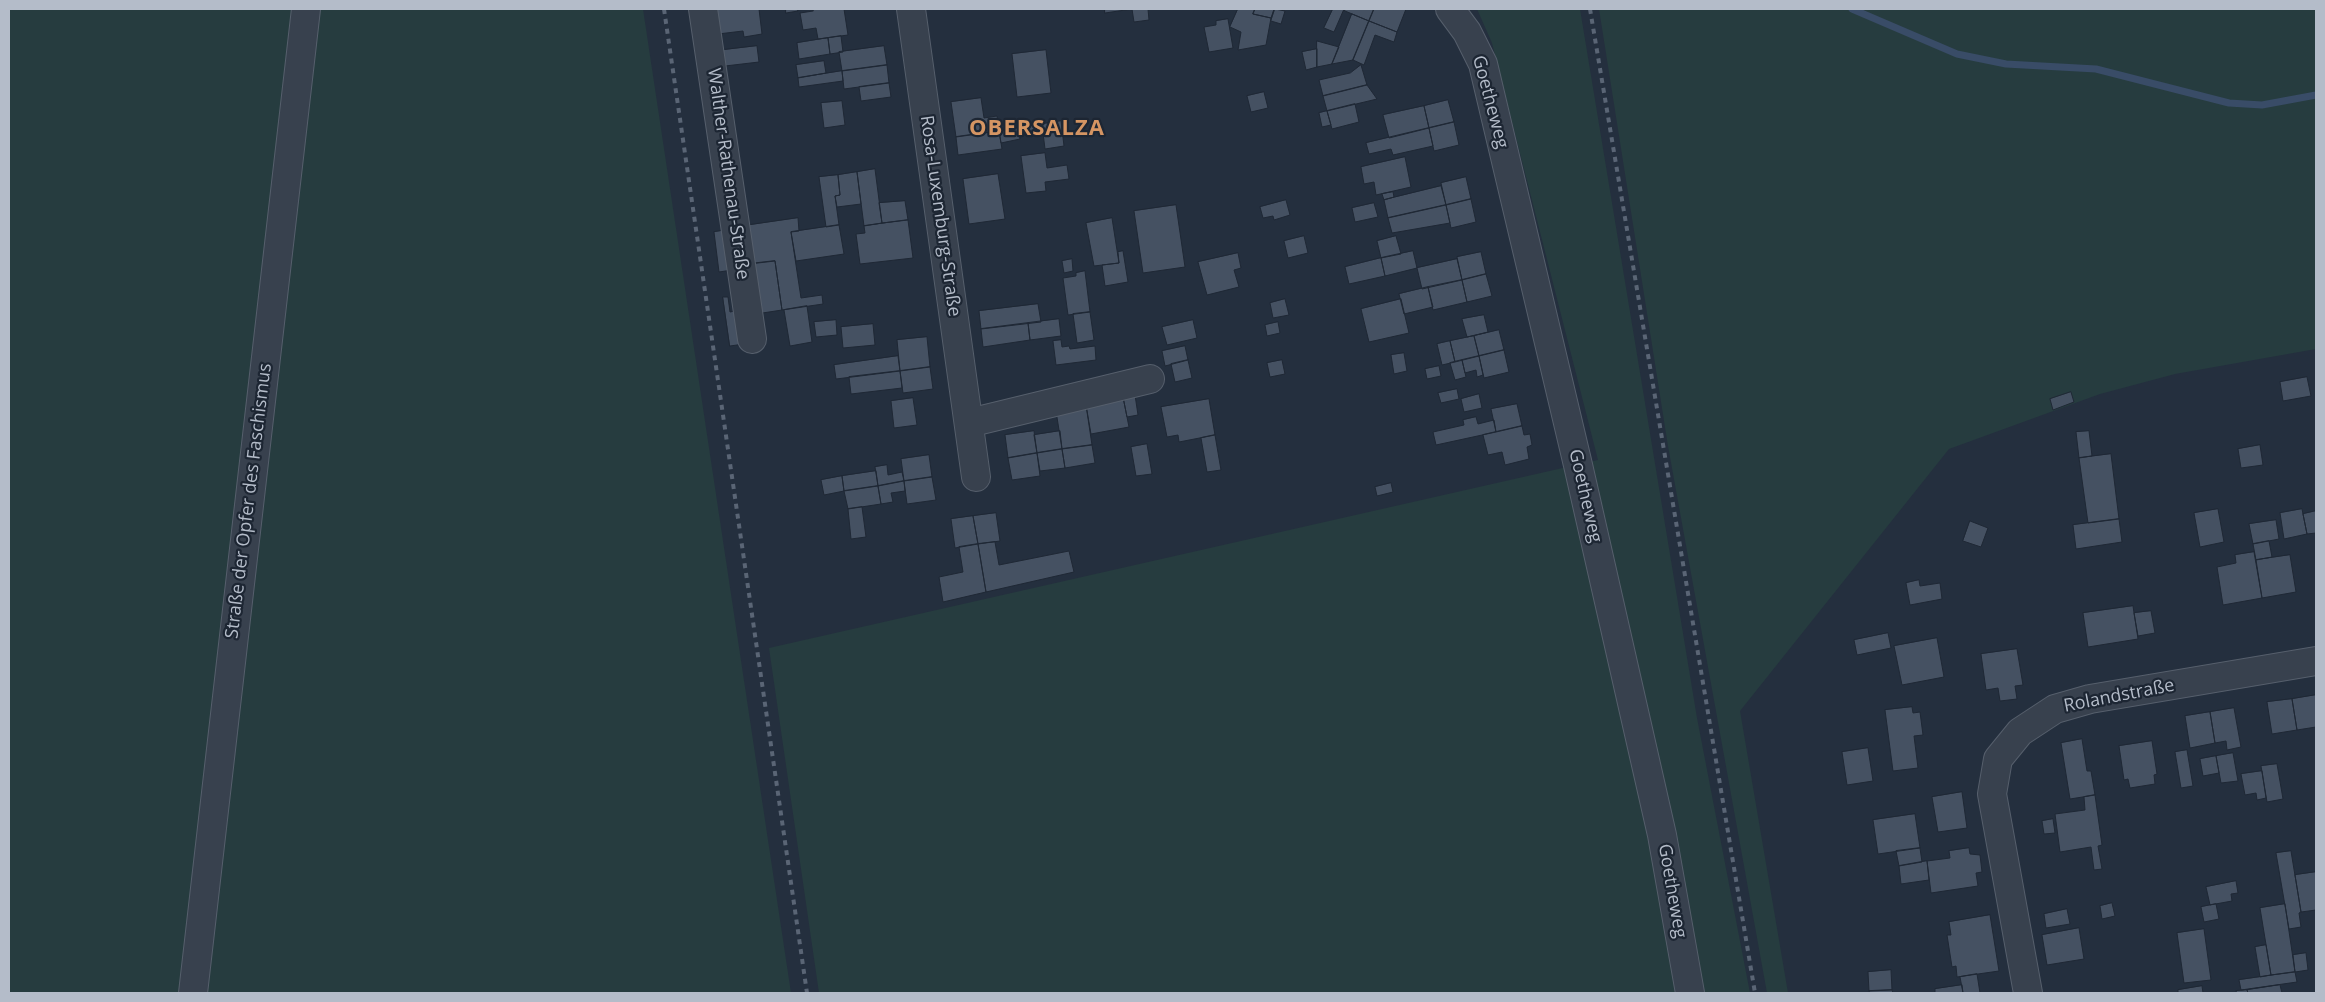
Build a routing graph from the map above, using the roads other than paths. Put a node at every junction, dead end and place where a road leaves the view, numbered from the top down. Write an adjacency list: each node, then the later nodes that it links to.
1 (306, 9): 10 (street, Straße der Opfer des Faschismus)
2 (703, 9): 5 (street, Walther-Rathenau-Straße)
3 (911, 9): 7 (street, Rosa-Luxemburg-Straße)
4 (1450, 9): 11 (street, Goetheweg)
5 (752, 339)
6 (1150, 380): 7 (street)
7 (969, 423): 8 (street, Rosa-Luxemburg-Straße)
8 (976, 477)
9 (2316, 662): 12 (street, Rolandstraße)
10 (193, 993)
11 (1690, 993)
12 (2028, 993)

